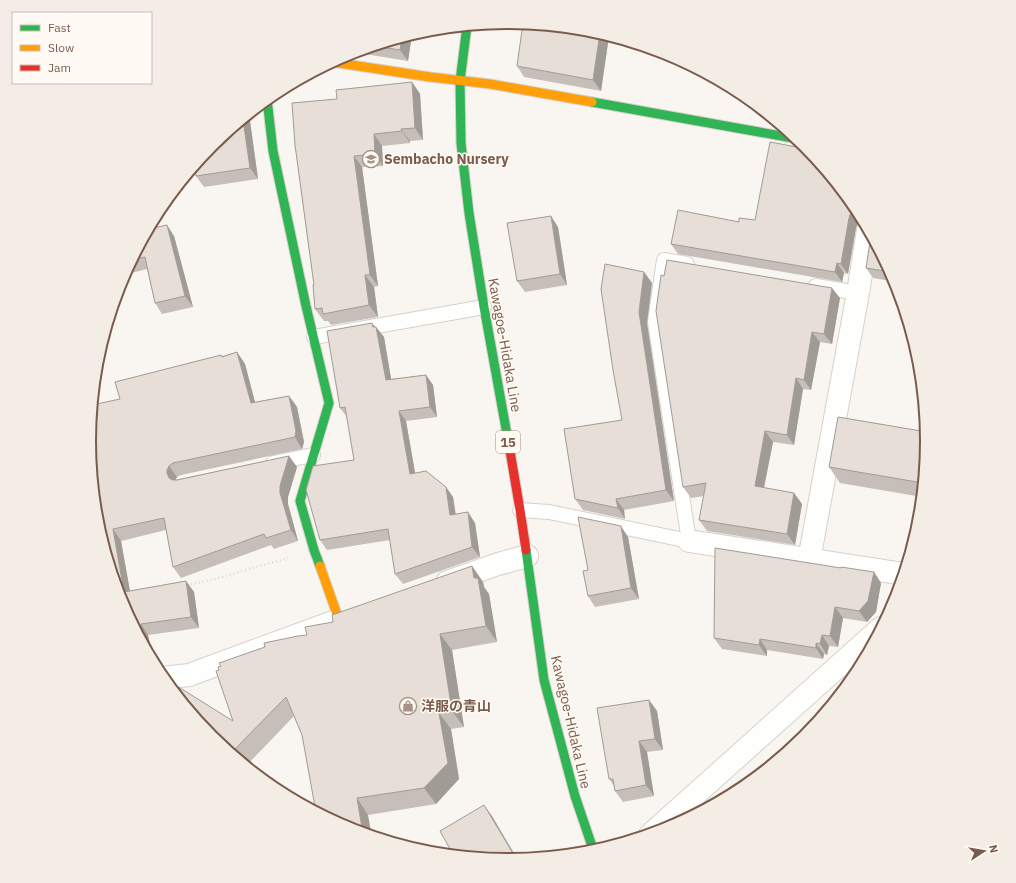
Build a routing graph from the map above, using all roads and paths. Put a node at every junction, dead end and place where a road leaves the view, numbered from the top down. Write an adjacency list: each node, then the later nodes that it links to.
1 (466, 32): 3 (street, Kawagoe-Hidaka Line / 15)
2 (343, 64): 3 (street)
3 (460, 81): 5 (street); 10 (street, Kawagoe-Hidaka Line / 15)
4 (268, 107): 11 (street)
5 (786, 137)
6 (867, 238): 9 (street)
7 (703, 267): 15 (lane)
8 (804, 284): 9 (lane)
9 (858, 294): 18 (street)
10 (484, 307): 11 (lane); 14 (street, Kawagoe-Hidaka Line / 15)
11 (314, 336): 12 (street)
12 (313, 455): 13 (lane); 16 (street)
13 (260, 466)
14 (520, 510): 15 (lane); 17 (street, Kawagoe-Hidaka Line / 15)
15 (689, 541): 18 (street)
16 (314, 550): 20 (path); 23 (street)
17 (527, 556): 21 (street); 27 (street, Kawagoe-Hidaka Line / 15)
18 (809, 560): 19 (street)
19 (899, 573)
20 (181, 586)
21 (425, 590)
22 (360, 612): 23 (street)
23 (339, 620): 25 (street)
24 (871, 637): 26 (street)
25 (169, 677)
26 (662, 825)
27 (592, 845)

